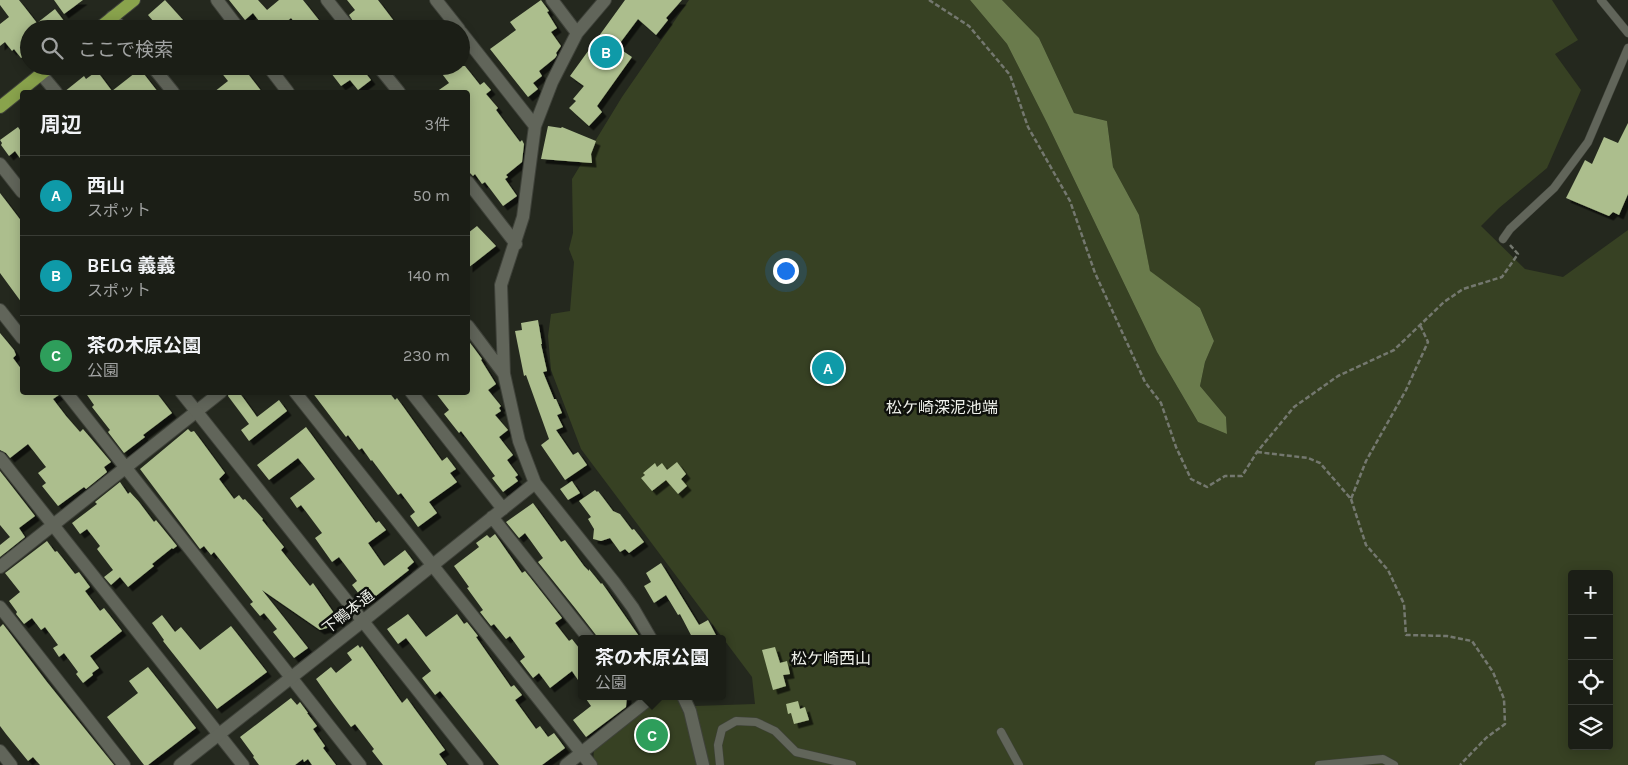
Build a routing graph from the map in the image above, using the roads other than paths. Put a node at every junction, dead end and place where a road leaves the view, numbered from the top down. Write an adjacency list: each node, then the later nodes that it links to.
1 (134, 0): 8 (main road)
2 (217, 0): 11 (street)
3 (327, 0): 12 (street)
4 (436, 0): 13 (street)
5 (552, 0): 14 (street)
6 (605, 0): 14 (street)
7 (1601, 0): 15 (lane)
8 (112, 17): 9 (main road); 10 (street)
9 (108, 20)
10 (114, 20)
11 (232, 20)
12 (343, 20)
13 (452, 20)
14 (577, 33): 30 (street)
15 (1628, 33)
16 (470, 43): 30 (street)
17 (1628, 48): 34 (lane)
18 (40, 75): 23 (main road)
19 (48, 75): 24 (street)
20 (159, 75): 25 (street)
21 (275, 75): 26 (street)
22 (385, 75): 27 (street)
23 (21, 90)
24 (55, 90)
25 (170, 90)
26 (286, 90)
27 (397, 90)
28 (20, 91): 29 (main road)
29 (0, 107)
30 (535, 126): 35 (street)
31 (0, 164): 33 (street)
32 (470, 185): 35 (street)
33 (20, 189)
34 (1504, 239)
35 (516, 244): 39 (street)
36 (0, 310): 38 (street)
37 (470, 329): 39 (street)
38 (20, 335)
39 (504, 374): 48 (street)
40 (68, 395): 47 (street)
41 (183, 395): 45 (street)
42 (217, 395): 45 (street)
43 (297, 395): 52 (street)
44 (413, 395): 49 (street)
45 (197, 412): 47 (street); 55 (street)
46 (0, 458): 51 (street)
47 (125, 468): 51 (street); 58 (street)
48 (535, 483): 49 (street, 下鴨本通); 57 (street)
49 (502, 509): 50 (street, 下鴨本通)
50 (492, 517): 52 (street, 下鴨本通); 56 (street)
51 (53, 525): 53 (street); 62 (street)
52 (432, 566): 55 (street, 下鴨本通); 64 (street)
53 (0, 567)
54 (0, 607): 66 (street)
55 (363, 621): 58 (street, 下鴨本通); 70 (street)
56 (586, 635)
57 (649, 635)
58 (291, 678): 62 (street, 下鴨本通); 69 (street)
59 (685, 700): 73 (street)
60 (638, 701): 64 (street)
61 (1000, 732): 76 (lane)
62 (219, 734): 67 (street, 下鴨本通); 68 (street)
63 (0, 751): 65 (street)
64 (581, 753): 71 (street); 72 (street)
65 (11, 765)
66 (124, 765)
67 (180, 765)
68 (243, 765)
69 (360, 765)
70 (477, 765)
71 (566, 765)
72 (590, 765)
73 (703, 765)
74 (720, 765): 75 (lane)
75 (852, 765)
76 (1019, 765)
77 (1319, 765): 78 (lane)
78 (1394, 765)

